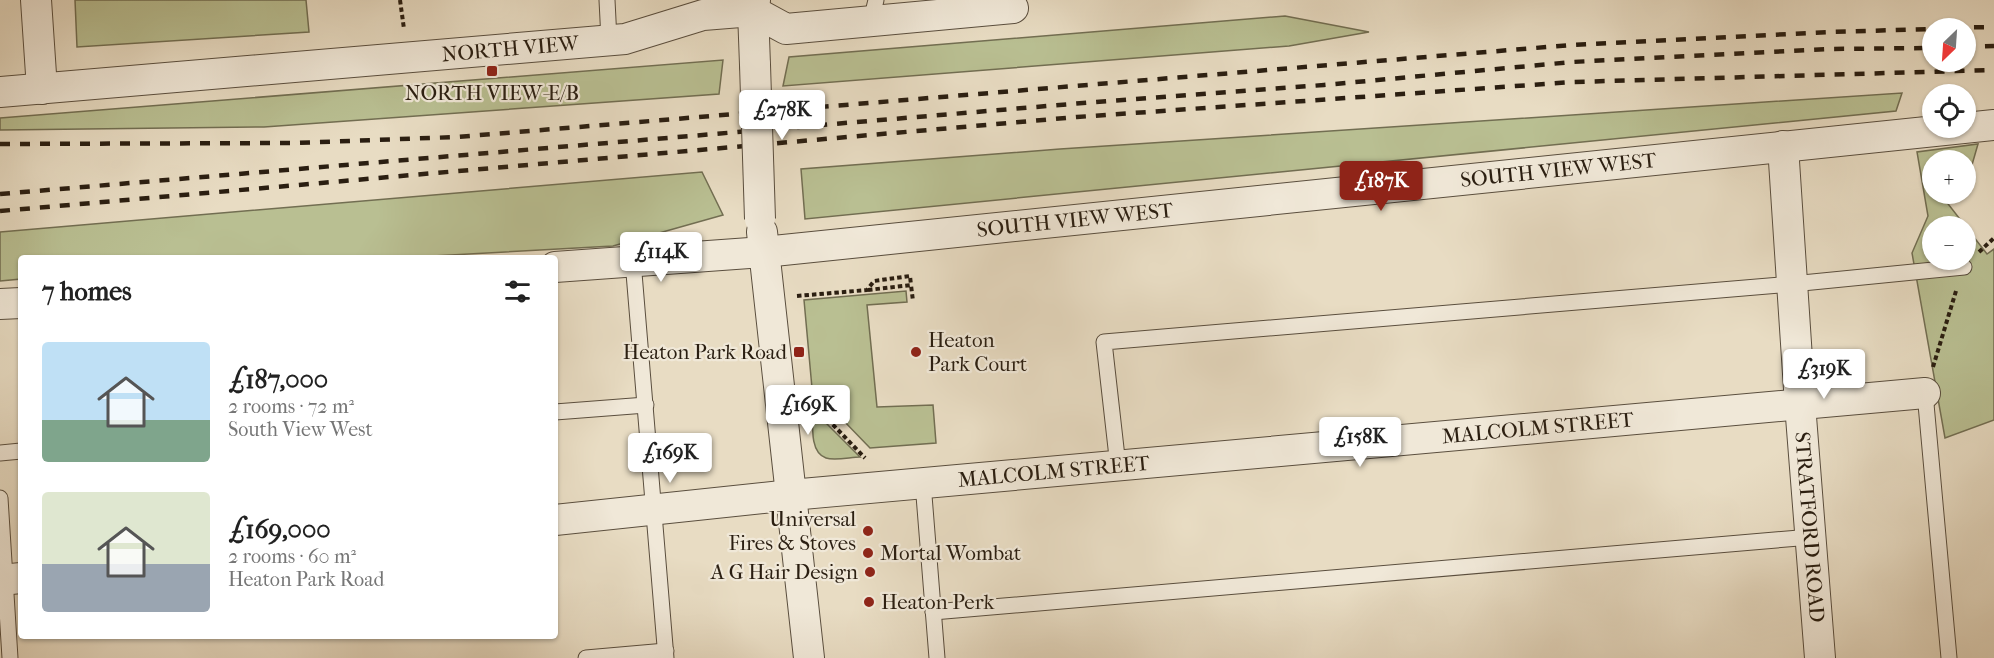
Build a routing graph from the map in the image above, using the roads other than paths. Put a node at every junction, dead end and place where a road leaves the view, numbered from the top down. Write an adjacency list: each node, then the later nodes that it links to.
1 (36, 0): 7 (street)
2 (607, 0): 6 (lane)
3 (754, 6): 5 (street); 6 (street, NORTH VIEW); 11 (street, bridge)
4 (1012, 8): 5 (street)
5 (874, 11)
6 (609, 40): 7 (street, NORTH VIEW)
7 (42, 89): 8 (street, NORTH VIEW)
8 (0, 92)
9 (1994, 125): 10 (street, SOUTH VIEW WEST)
10 (1783, 146): 11 (street, SOUTH VIEW WEST); 15 (street, STRATFORD ROAD)
11 (764, 252): 12 (street, SOUTH VIEW WEST); 26 (street)
12 (633, 261): 13 (street, SOUTH VIEW WEST); 20 (lane)
13 (558, 267)
14 (1934, 270): 15 (lane)
15 (1792, 284): 19 (street, STRATFORD ROAD); 24 (lane)
16 (18, 303): 17 (street)
17 (0, 304)
18 (1925, 393): 19 (street, MALCOLM STREET); 39 (lane)
19 (1800, 404): 24 (street, MALCOLM STREET); 30 (street, STRATFORD ROAD)
20 (646, 405): 21 (lane); 28 (lane)
21 (558, 412)
22 (18, 451): 23 (lane)
23 (0, 453)
24 (1118, 466): 25 (street, MALCOLM STREET)
25 (923, 483): 26 (street, MALCOLM STREET); 32 (lane)
26 (791, 495): 28 (street, MALCOLM STREET); 36 (street)
27 (0, 498): 31 (lane)
28 (653, 510): 29 (street, MALCOLM STREET); 33 (lane)
29 (558, 520)
30 (1811, 537): 32 (lane); 38 (street, STRATFORD ROAD)
31 (9, 579): 34 (lane)
32 (933, 612): 37 (lane)
33 (666, 654): 35 (lane)
34 (10, 658)
35 (586, 658)
36 (808, 658)
37 (937, 658)
38 (1820, 658)
39 (1949, 658)

